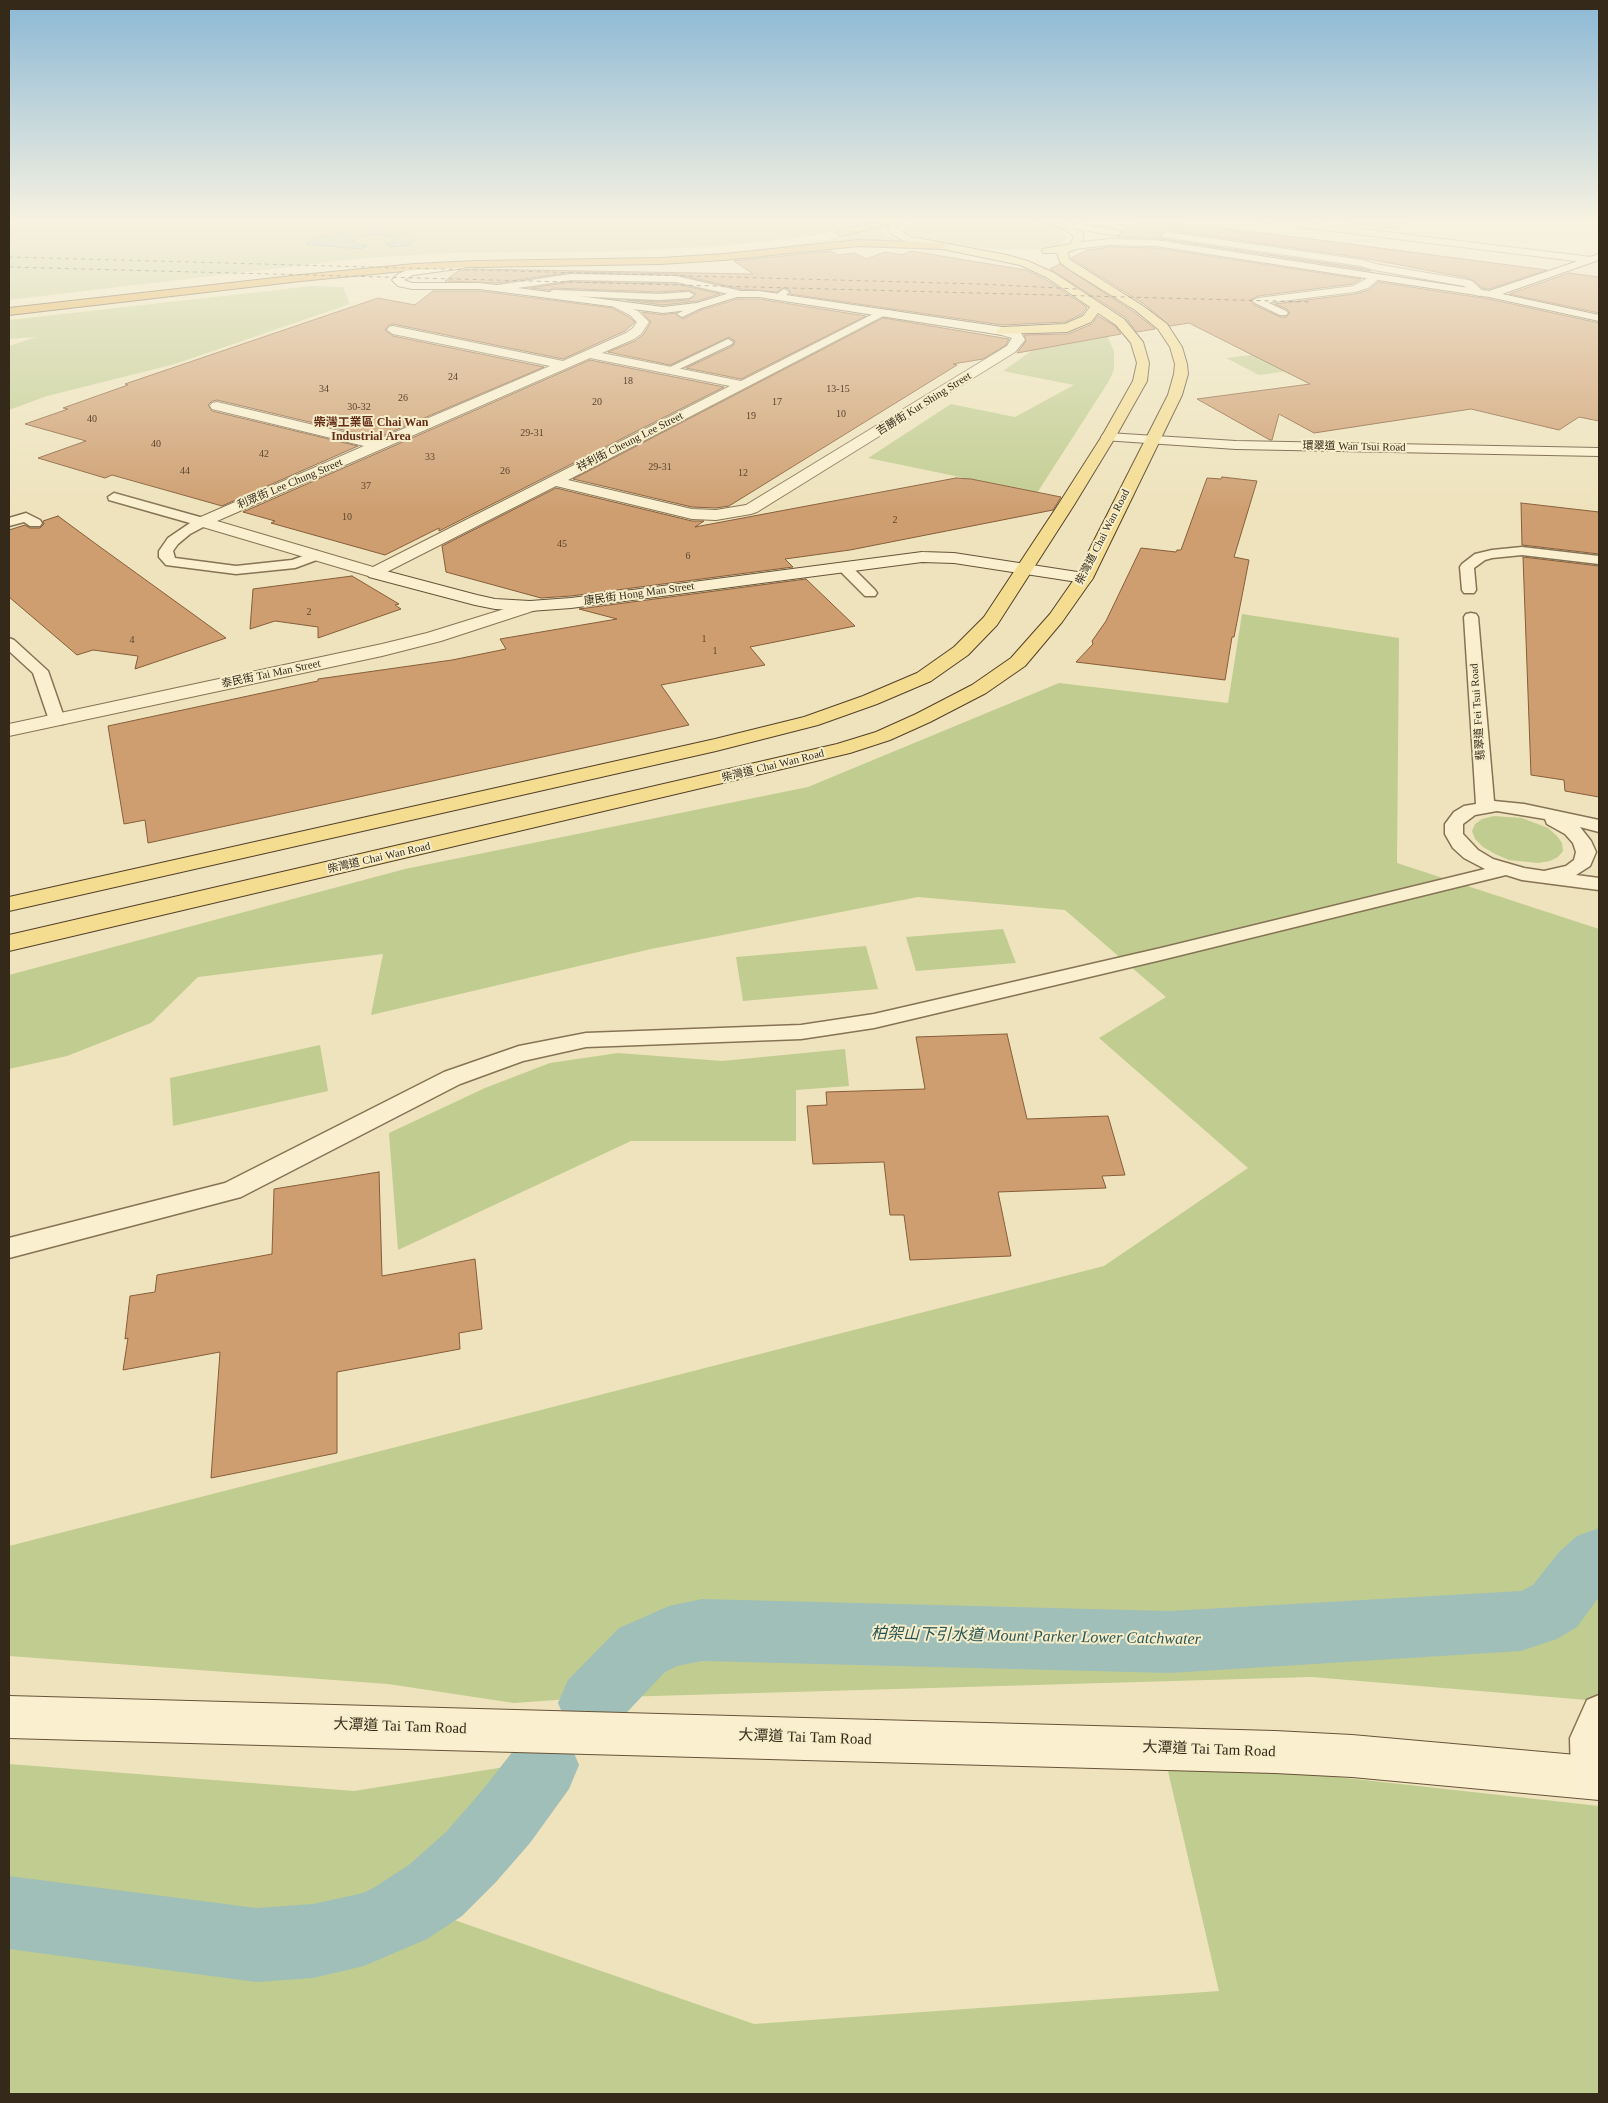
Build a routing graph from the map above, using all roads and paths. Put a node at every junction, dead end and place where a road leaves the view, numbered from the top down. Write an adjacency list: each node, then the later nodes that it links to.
1 (639, 317): 10 (street, 利眾街 Lee Chung Street)
2 (875, 317): 13 (street, 祥利街 Cheung Lee Street)
3 (918, 317): 8 (street)
4 (1089, 317): 8 (main road)
5 (1114, 317): 15 (main road)
6 (1152, 317): 16 (main road, 柴灣道 Chai Wan Road)
7 (393, 330): 11 (street)
8 (1002, 330): 19 (street, 吉勝街 Kut Shing Street)
9 (728, 342): 12 (lane)
10 (589, 354): 11 (street, 利眾街 Lee Chung Street); 12 (street)
11 (565, 365): 17 (street, 利眾街 Lee Chung Street)
12 (669, 370): 13 (street)
13 (743, 384): 19 (street, 祥利街 Cheung Lee Street)
14 (217, 406): 17 (street)
15 (1108, 437): 16 (street, 環翠道 Wan Tsui Road); 27 (main road)
16 (1152, 441): 18 (street, 環翠道 Wan Tsui Road); 29 (main road, 柴灣道 Chai Wan Road)
17 (378, 445): 22 (street, 利眾街 Lee Chung Street)
18 (1599, 452)
19 (553, 481): 28 (street, 祥利街 Cheung Lee Street)
20 (114, 497): 22 (lane)
21 (9, 522): 23 (lane)
22 (202, 522): 24 (street, 康民街 Hong Man Street); 24 (lane)
23 (35, 523)
24 (317, 556): 28 (street, 康民街 Hong Man Street)
25 (1599, 560): 30 (lane)
26 (844, 567): 27 (street, 康民街 Hong Man Street); 31 (lane); 32 (street, 康民街 Hong Man Street)
27 (1025, 569): 29 (street, 康民街 Hong Man Street); 43 (main road)
28 (375, 572): 32 (street, 康民街 Hong Man Street)
29 (1084, 578): 44 (main road, 柴灣道 Chai Wan Road)
30 (1470, 590)
31 (870, 593)
32 (530, 606): 35 (street, 泰民街 Tai Man Street)
33 (1471, 617): 37 (lane, 翡翠道 Fei Tsui Road)
34 (9, 643): 35 (lane)
35 (57, 720): 36 (street, 泰民街 Tai Man Street)
36 (9, 730)
37 (1485, 807): 38 (lane); 40 (lane)
38 (1537, 813): 39 (lane); 41 (lane)
39 (1599, 826)
40 (1505, 870): 41 (lane); 45 (lane)
41 (1538, 876): 42 (lane)
42 (1599, 884)
43 (9, 904)
44 (9, 943)
45 (9, 1248)
46 (1599, 1712): 48 (lane)
47 (9, 1716): 48 (street, 大潭道 Tai Tam Road)
48 (1594, 1778)

